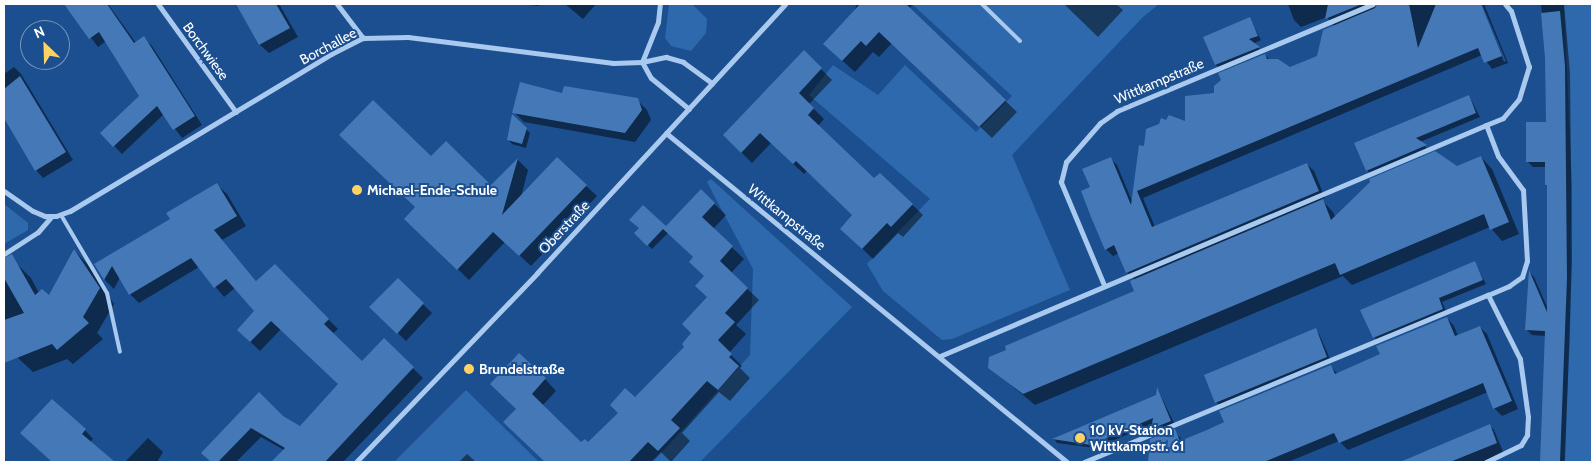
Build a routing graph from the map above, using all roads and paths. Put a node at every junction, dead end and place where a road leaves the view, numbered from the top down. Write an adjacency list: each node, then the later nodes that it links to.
1 (158, 4): 13 (street, Borchwiese)
2 (337, 4): 8 (street)
3 (660, 4): 10 (street)
4 (785, 4): 11 (street, Oberstraße)
5 (982, 4): 9 (lane)
6 (1373, 4): 20 (street, Wittkampstraße)
7 (1505, 4): 14 (street)
8 (363, 38): 10 (street, Borchallee); 13 (street, Borchallee)
9 (1020, 40)
10 (642, 62): 11 (street, Borchallee); 12 (street)
11 (712, 83): 12 (street, Oberstraße)
12 (689, 109): 15 (street, Oberstraße)
13 (236, 112): 17 (street, Borchallee)
14 (1486, 125): 20 (street); 21 (street)
15 (666, 133): 23 (street, Wittkampstraße); 24 (street, Oberstraße)
16 (4, 192): 18 (street)
17 (61, 214): 18 (street, Borchallee); 22 (lane)
18 (50, 217): 19 (street)
19 (4, 254)
20 (1104, 285): 23 (street)
21 (1488, 295): 26 (street); 27 (street)
22 (120, 352)
23 (940, 356): 25 (street, Wittkampstraße)
24 (356, 462)
25 (1067, 462)
26 (1084, 462)
27 (1486, 462)

